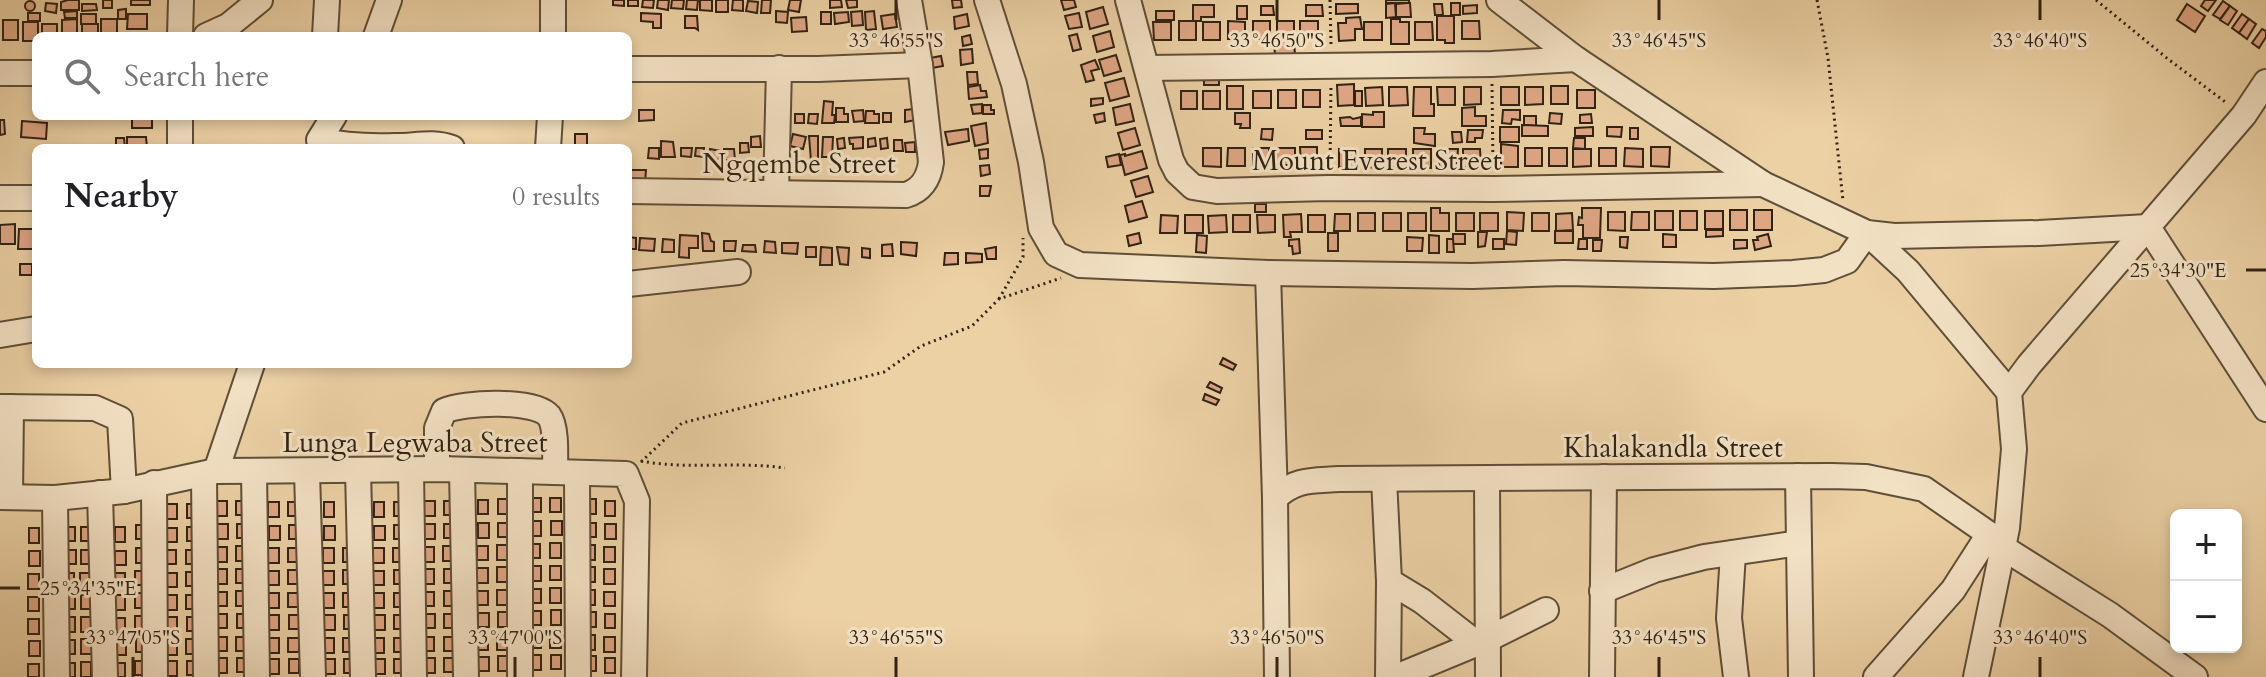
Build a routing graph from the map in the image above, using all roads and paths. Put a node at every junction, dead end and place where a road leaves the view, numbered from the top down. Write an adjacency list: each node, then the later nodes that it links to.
1 (181, 0): 13 (street)
2 (260, 0): 14 (street)
3 (327, 0): 15 (street)
4 (389, 0): 16 (street)
5 (553, 0): 17 (street)
6 (909, 0): 20 (street, Ngqembe Street)
7 (987, 0): 42 (street)
8 (1128, 0): 23 (street, Mount Everest Street)
9 (1330, 0): 21 (path)
10 (1499, 0): 18 (street)
11 (1817, 0): 43 (path)
12 (2096, 0): 28 (path)
13 (180, 32)
14 (215, 32)
15 (325, 32)
16 (377, 32)
17 (553, 32)
18 (1576, 59): 19 (street); 35 (street)
19 (1492, 64): 21 (street); 37 (path)
20 (920, 65): 22 (street); 39 (street, Ngqembe Street)
21 (1331, 67): 23 (street); 36 (path)
22 (779, 68): 24 (street); 39 (street)
23 (1147, 68): 36 (street, Mount Everest Street)
24 (632, 69)
25 (0, 73): 26 (street)
26 (32, 73)
27 (2266, 82): 28 (street)
28 (2244, 115): 44 (street)
29 (180, 120): 32 (street)
30 (550, 120): 34 (street)
31 (319, 135): 33 (street)
32 (180, 144)
33 (343, 144)
34 (548, 144)
35 (1763, 184): 37 (street, Mount Everest Street); 43 (street)
36 (1329, 188): 37 (street, Mount Everest Street)
37 (1494, 189)
38 (632, 191): 39 (street, Ngqembe Street)
39 (776, 193)
40 (0, 198): 41 (street)
41 (32, 198)
42 (1040, 212): 46 (street); 50 (path)
43 (1845, 221): 45 (street)
44 (2148, 227): 45 (street); 54 (street); 56 (street)
45 (1867, 233): 48 (street); 54 (street)
46 (1080, 265): 48 (street); 50 (path)
47 (738, 272): 49 (street)
48 (1268, 273): 74 (street)
49 (632, 284)
50 (999, 299): 57 (path)
51 (32, 330): 52 (street)
52 (0, 335)
53 (250, 368): 62 (street)
54 (2009, 392): 75 (street)
55 (6, 407): 71 (street); 72 (street)
56 (2266, 409)
57 (785, 468)
58 (358, 470): 59 (street, Lunga Legwaba Street); 64 (street, Lunga Legwaba Street); 88 (street)
59 (411, 470): 60 (street, Lunga Legwaba Street); 89 (street)
60 (451, 470): 61 (street, Lunga Legwaba Street); 65 (street); 90 (street)
61 (520, 471): 65 (street, Lunga Legwaba Street); 91 (street)
62 (210, 472): 63 (street, Lunga Legwaba Street); 70 (street, Lunga Legwaba Street); 85 (street)
63 (254, 472): 64 (street, Lunga Legwaba Street); 86 (street)
64 (307, 472): 87 (street)
65 (566, 472): 92 (street); 93 (street, Lunga Legwaba Street)
66 (1798, 476): 67 (street, Khalakandla Street); 75 (street, Khalakandla Street); 76 (street)
67 (1604, 477): 68 (street, Khalakandla Street); 79 (street)
68 (1487, 478): 69 (street, Khalakandla Street); 81 (street)
69 (1384, 479): 74 (street, Khalakandla Street); 78 (street)
70 (154, 483): 71 (street, Lunga Legwaba Street); 84 (street)
71 (112, 492): 73 (street, Lunga Legwaba Street); 83 (street)
72 (5, 497): 73 (street, Lunga Legwaba Street)
73 (55, 498): 82 (street)
74 (1275, 498): 94 (street)
75 (1996, 541): 101 (street); 102 (street); 103 (street, Khalakandla Street)
76 (1799, 543): 77 (street); 100 (street)
77 (1733, 553): 79 (street); 99 (street)
78 (1389, 581): 81 (street); 95 (street)
79 (1602, 591): 98 (street)
80 (1546, 610): 81 (street)
81 (1482, 641): 96 (street); 97 (street)
82 (57, 677)
83 (105, 677)
84 (155, 677)
85 (206, 677)
86 (257, 677)
87 (313, 677)
88 (363, 677)
89 (414, 677)
90 (466, 677)
91 (520, 677)
92 (578, 677)
93 (634, 677)
94 (1277, 677)
95 (1388, 677)
96 (1396, 677)
97 (1488, 677)
98 (1602, 677)
99 (1736, 677)
100 (1801, 677)
101 (1876, 677)
102 (1976, 677)
103 (2195, 677)

